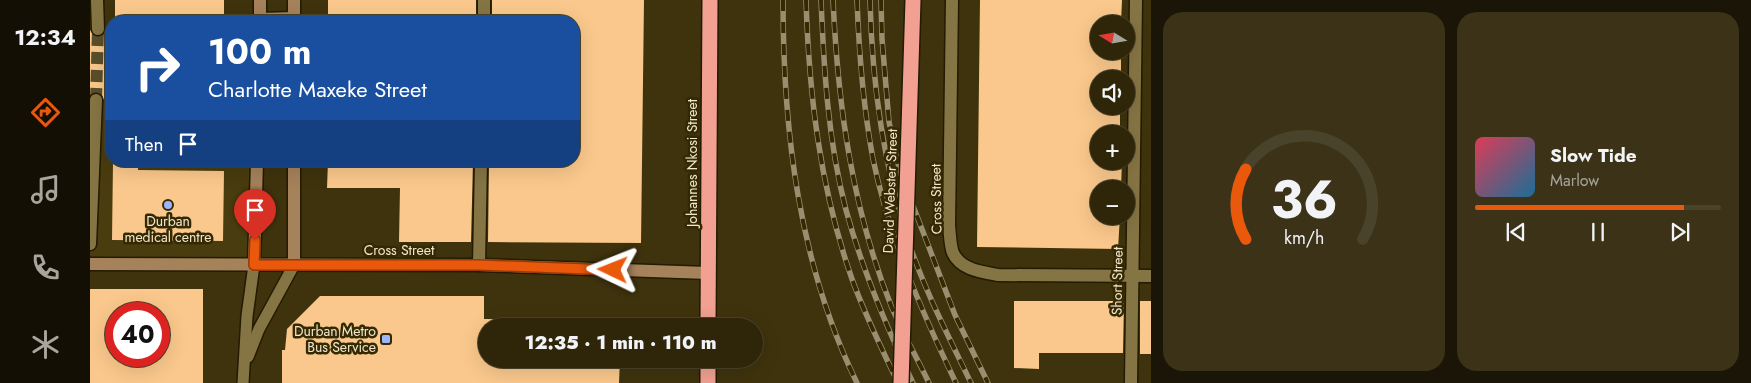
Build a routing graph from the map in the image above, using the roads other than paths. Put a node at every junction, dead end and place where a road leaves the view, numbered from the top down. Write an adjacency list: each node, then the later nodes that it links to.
1 (98, 0): 12 (street)
2 (260, 0): 9 (street)
3 (294, 0): 10 (street)
4 (484, 0): 11 (street)
5 (710, 0): 22 (highway, Johannes Nkosi Street)
6 (912, 0): 30 (highway, David Webster Street, bridge)
7 (952, 0): 23 (street, Cross Street)
8 (1136, 0): 23 (street, Short Street)
9 (260, 15)
10 (294, 15)
11 (484, 15)
12 (98, 30)
13 (96, 100): 17 (street)
14 (257, 167): 19 (street)
15 (294, 167): 20 (street)
16 (481, 167): 21 (street)
17 (90, 244)
18 (90, 264): 19 (street, Cross Street)
19 (254, 265): 20 (street, Cross Street); 26 (lane)
20 (294, 265): 21 (street, Cross Street); 26 (lane)
21 (479, 265): 22 (street, Cross Street)
22 (708, 273): 25 (highway, Johannes Nkosi Street)
23 (1132, 276): 24 (street, Cross Street); 31 (street, Short Street)
24 (1151, 276)
25 (708, 318)
26 (243, 368): 28 (lane)
27 (708, 368): 29 (highway)
28 (243, 383)
29 (708, 383)
30 (900, 383)
31 (1131, 383)

